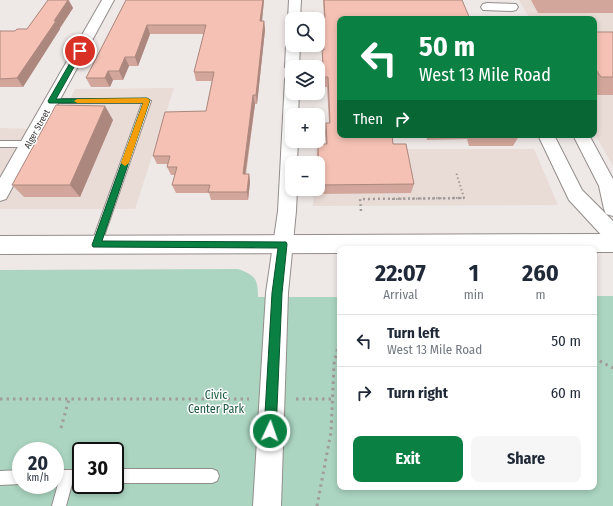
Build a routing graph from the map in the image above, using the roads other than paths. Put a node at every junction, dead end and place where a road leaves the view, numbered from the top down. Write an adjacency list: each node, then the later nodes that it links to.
1 (108, 0): 9 (street, Alger Street)
2 (295, 0): 5 (street)
3 (485, 3): 4 (street); 6 (street)
4 (510, 4): 7 (street)
5 (294, 12)
6 (491, 16)
7 (516, 16)
8 (291, 100): 18 (street)
9 (52, 101): 13 (street, Alger Street); 20 (lane)
10 (547, 138): 16 (street)
11 (583, 138): 15 (street)
12 (0, 144): 13 (lane)
13 (28, 144): 14 (street, Alger Street)
14 (0, 194)
15 (613, 209)
16 (613, 234)
17 (613, 243): 18 (main road)
18 (283, 244): 20 (main road); 27 (street)
19 (0, 245): 20 (main road)
20 (96, 245)
21 (124, 476): 22 (lane)
22 (212, 476)
23 (12, 477): 25 (lane)
24 (68, 477): 26 (lane)
25 (0, 478)
26 (59, 506)
27 (267, 506)

